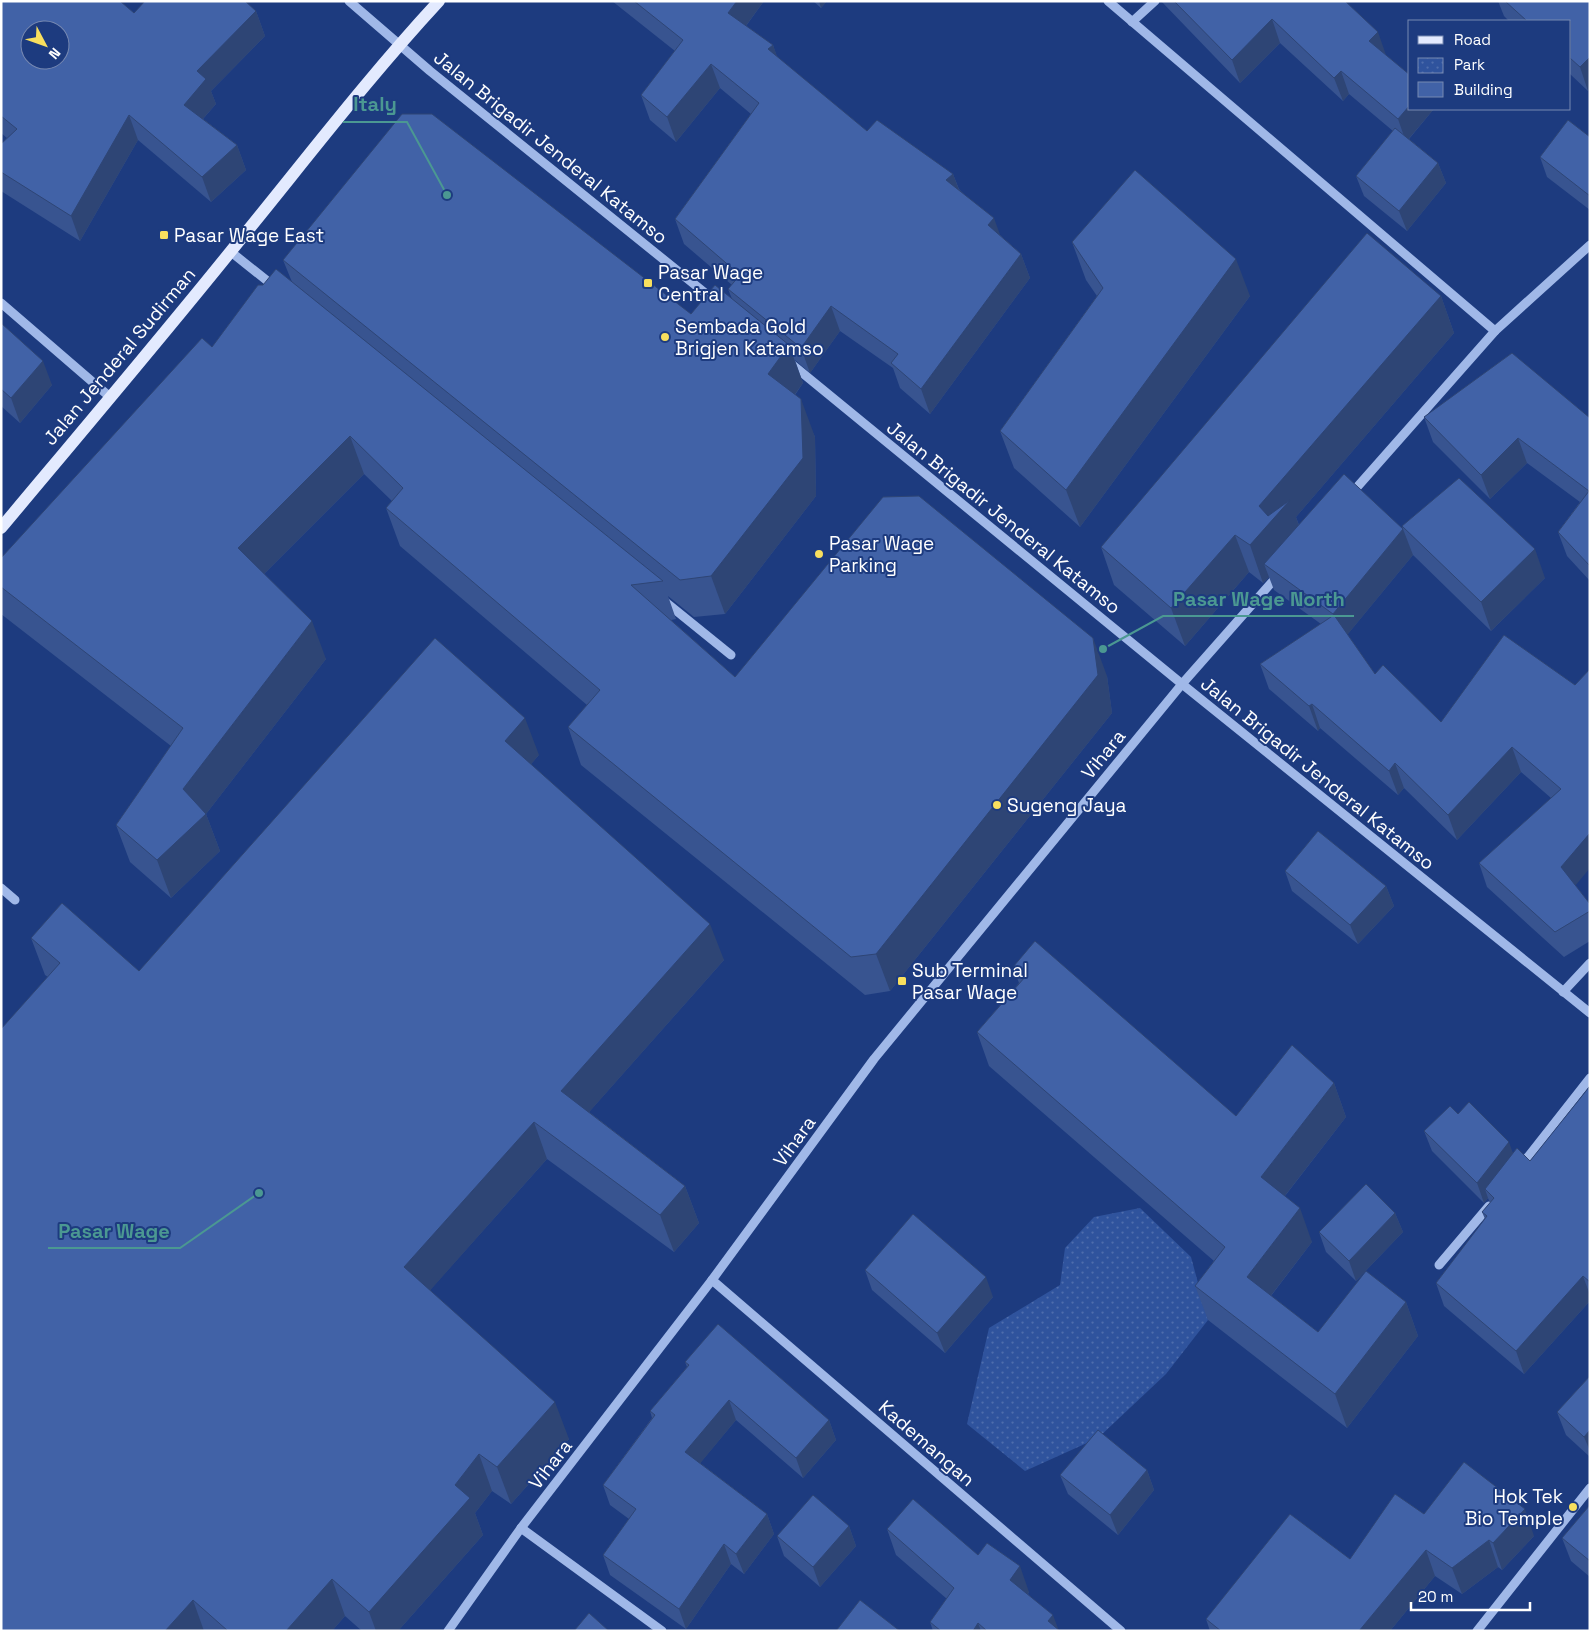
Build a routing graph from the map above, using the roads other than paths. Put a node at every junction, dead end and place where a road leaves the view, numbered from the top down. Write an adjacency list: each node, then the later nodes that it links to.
1 (349, 1): 6 (street, Jalan Brigadir Jenderal Katamso)
2 (439, 1): 6 (main road, Jalan Jenderal Sudirman)
3 (1108, 1): 5 (street)
4 (1155, 1): 5 (street)
5 (1132, 22): 12 (street)
6 (399, 44): 8 (main road, Jalan Jenderal Sudirman); 11 (street, Jalan Brigadir Jenderal Katamso)
7 (1590, 244): 12 (street)
8 (231, 252): 9 (street); 14 (main road, Jalan Jenderal Sudirman)
9 (281, 292)
10 (1, 303): 14 (street)
11 (720, 306)
12 (1495, 331): 15 (street)
13 (782, 356): 20 (street, Jalan Brigadir Jenderal Katamso)
14 (110, 397): 16 (main road, Jalan Jenderal Sudirman)
15 (1345, 500)
16 (1, 528)
17 (1286, 566): 20 (street, Vihara)
18 (653, 592): 19 (street)
19 (731, 655)
20 (1182, 684): 24 (street, Jalan Brigadir Jenderal Katamso); 30 (street, Vihara)
21 (1, 888): 22 (street)
22 (15, 900)
23 (1590, 963): 24 (street)
24 (1563, 992): 25 (street, Jalan Brigadir Jenderal Katamso)
25 (1590, 1013)
26 (1590, 1078): 27 (street)
27 (1516, 1172)
28 (1498, 1195): 29 (street)
29 (1439, 1265)
30 (712, 1280): 32 (street, Vihara); 35 (street, Kademangan)
31 (1590, 1488): 36 (street)
32 (521, 1528): 33 (street, Vihara); 34 (street)
33 (448, 1631)
34 (662, 1631)
35 (1122, 1631)
36 (1477, 1631)

